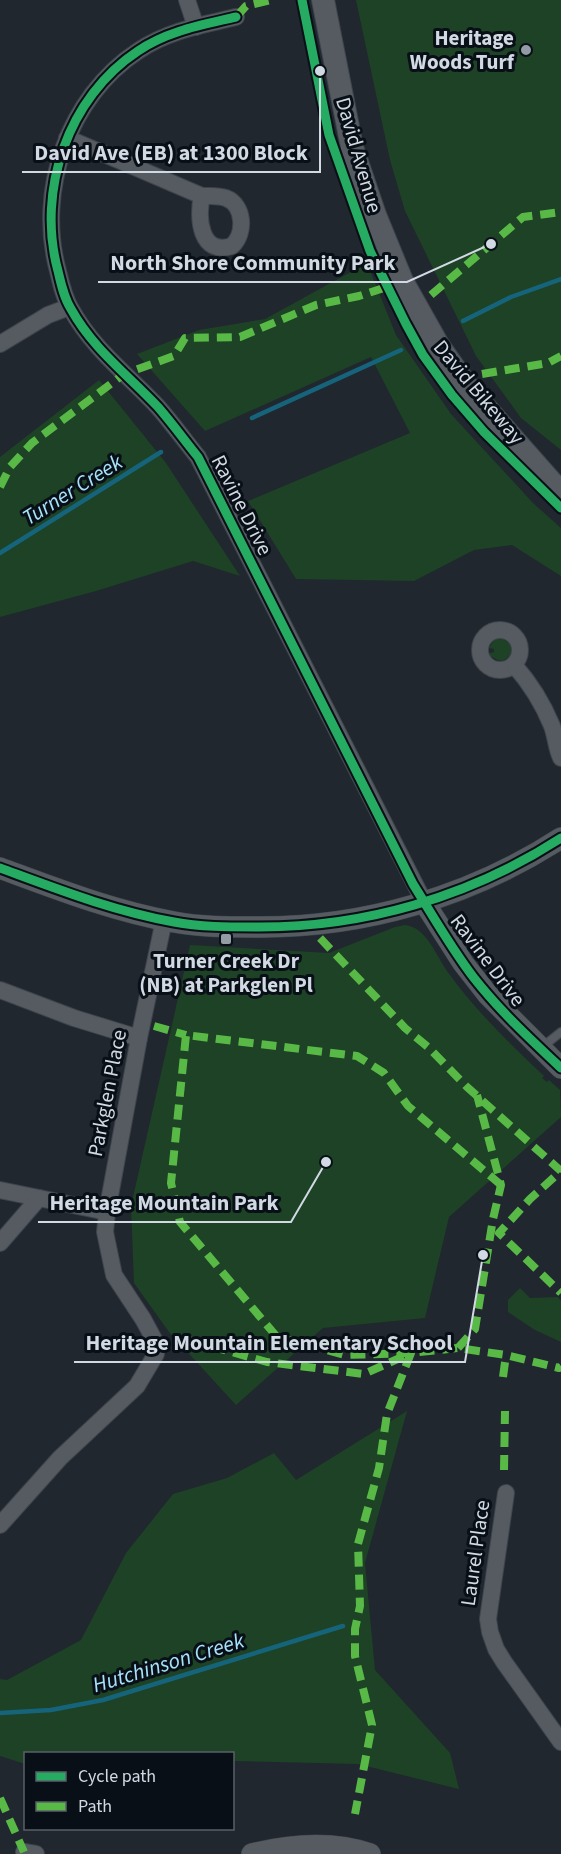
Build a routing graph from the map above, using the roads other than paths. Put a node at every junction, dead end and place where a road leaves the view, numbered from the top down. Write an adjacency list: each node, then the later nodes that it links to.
1 (187, 0): 4 (street)
2 (323, 0): 9 (main road, David Avenue)
3 (236, 16): 4 (street, Ravine Drive)
4 (196, 27): 5 (street, Ravine Drive)
5 (68, 138): 6 (street); 7 (street, Ravine Drive)
6 (202, 196)
7 (69, 307): 8 (street); 16 (street, Ravine Drive)
8 (0, 344)
9 (521, 447): 10 (main road, David Avenue); 11 (main road, David Avenue)
10 (561, 478)
11 (561, 493)
12 (514, 665): 13 (street)
13 (561, 758)
14 (561, 838): 16 (street)
15 (0, 868): 17 (street)
16 (424, 902): 17 (street); 21 (street, Ravine Drive)
17 (164, 920): 20 (street, Parkglen Place)
18 (0, 990): 20 (street)
19 (561, 1032): 21 (lane)
20 (139, 1038): 25 (street, Parkglen Place)
21 (540, 1048): 22 (street, Ravine Drive)
22 (561, 1068)
23 (0, 1190): 24 (street)
24 (39, 1198): 25 (street); 26 (street)
25 (107, 1212): 28 (street, Parkglen Place)
26 (0, 1243)
27 (506, 1493): 29 (street, Laurel Place)
28 (0, 1525)
29 (561, 1742)
30 (252, 1854): 31 (street)
31 (370, 1854)

